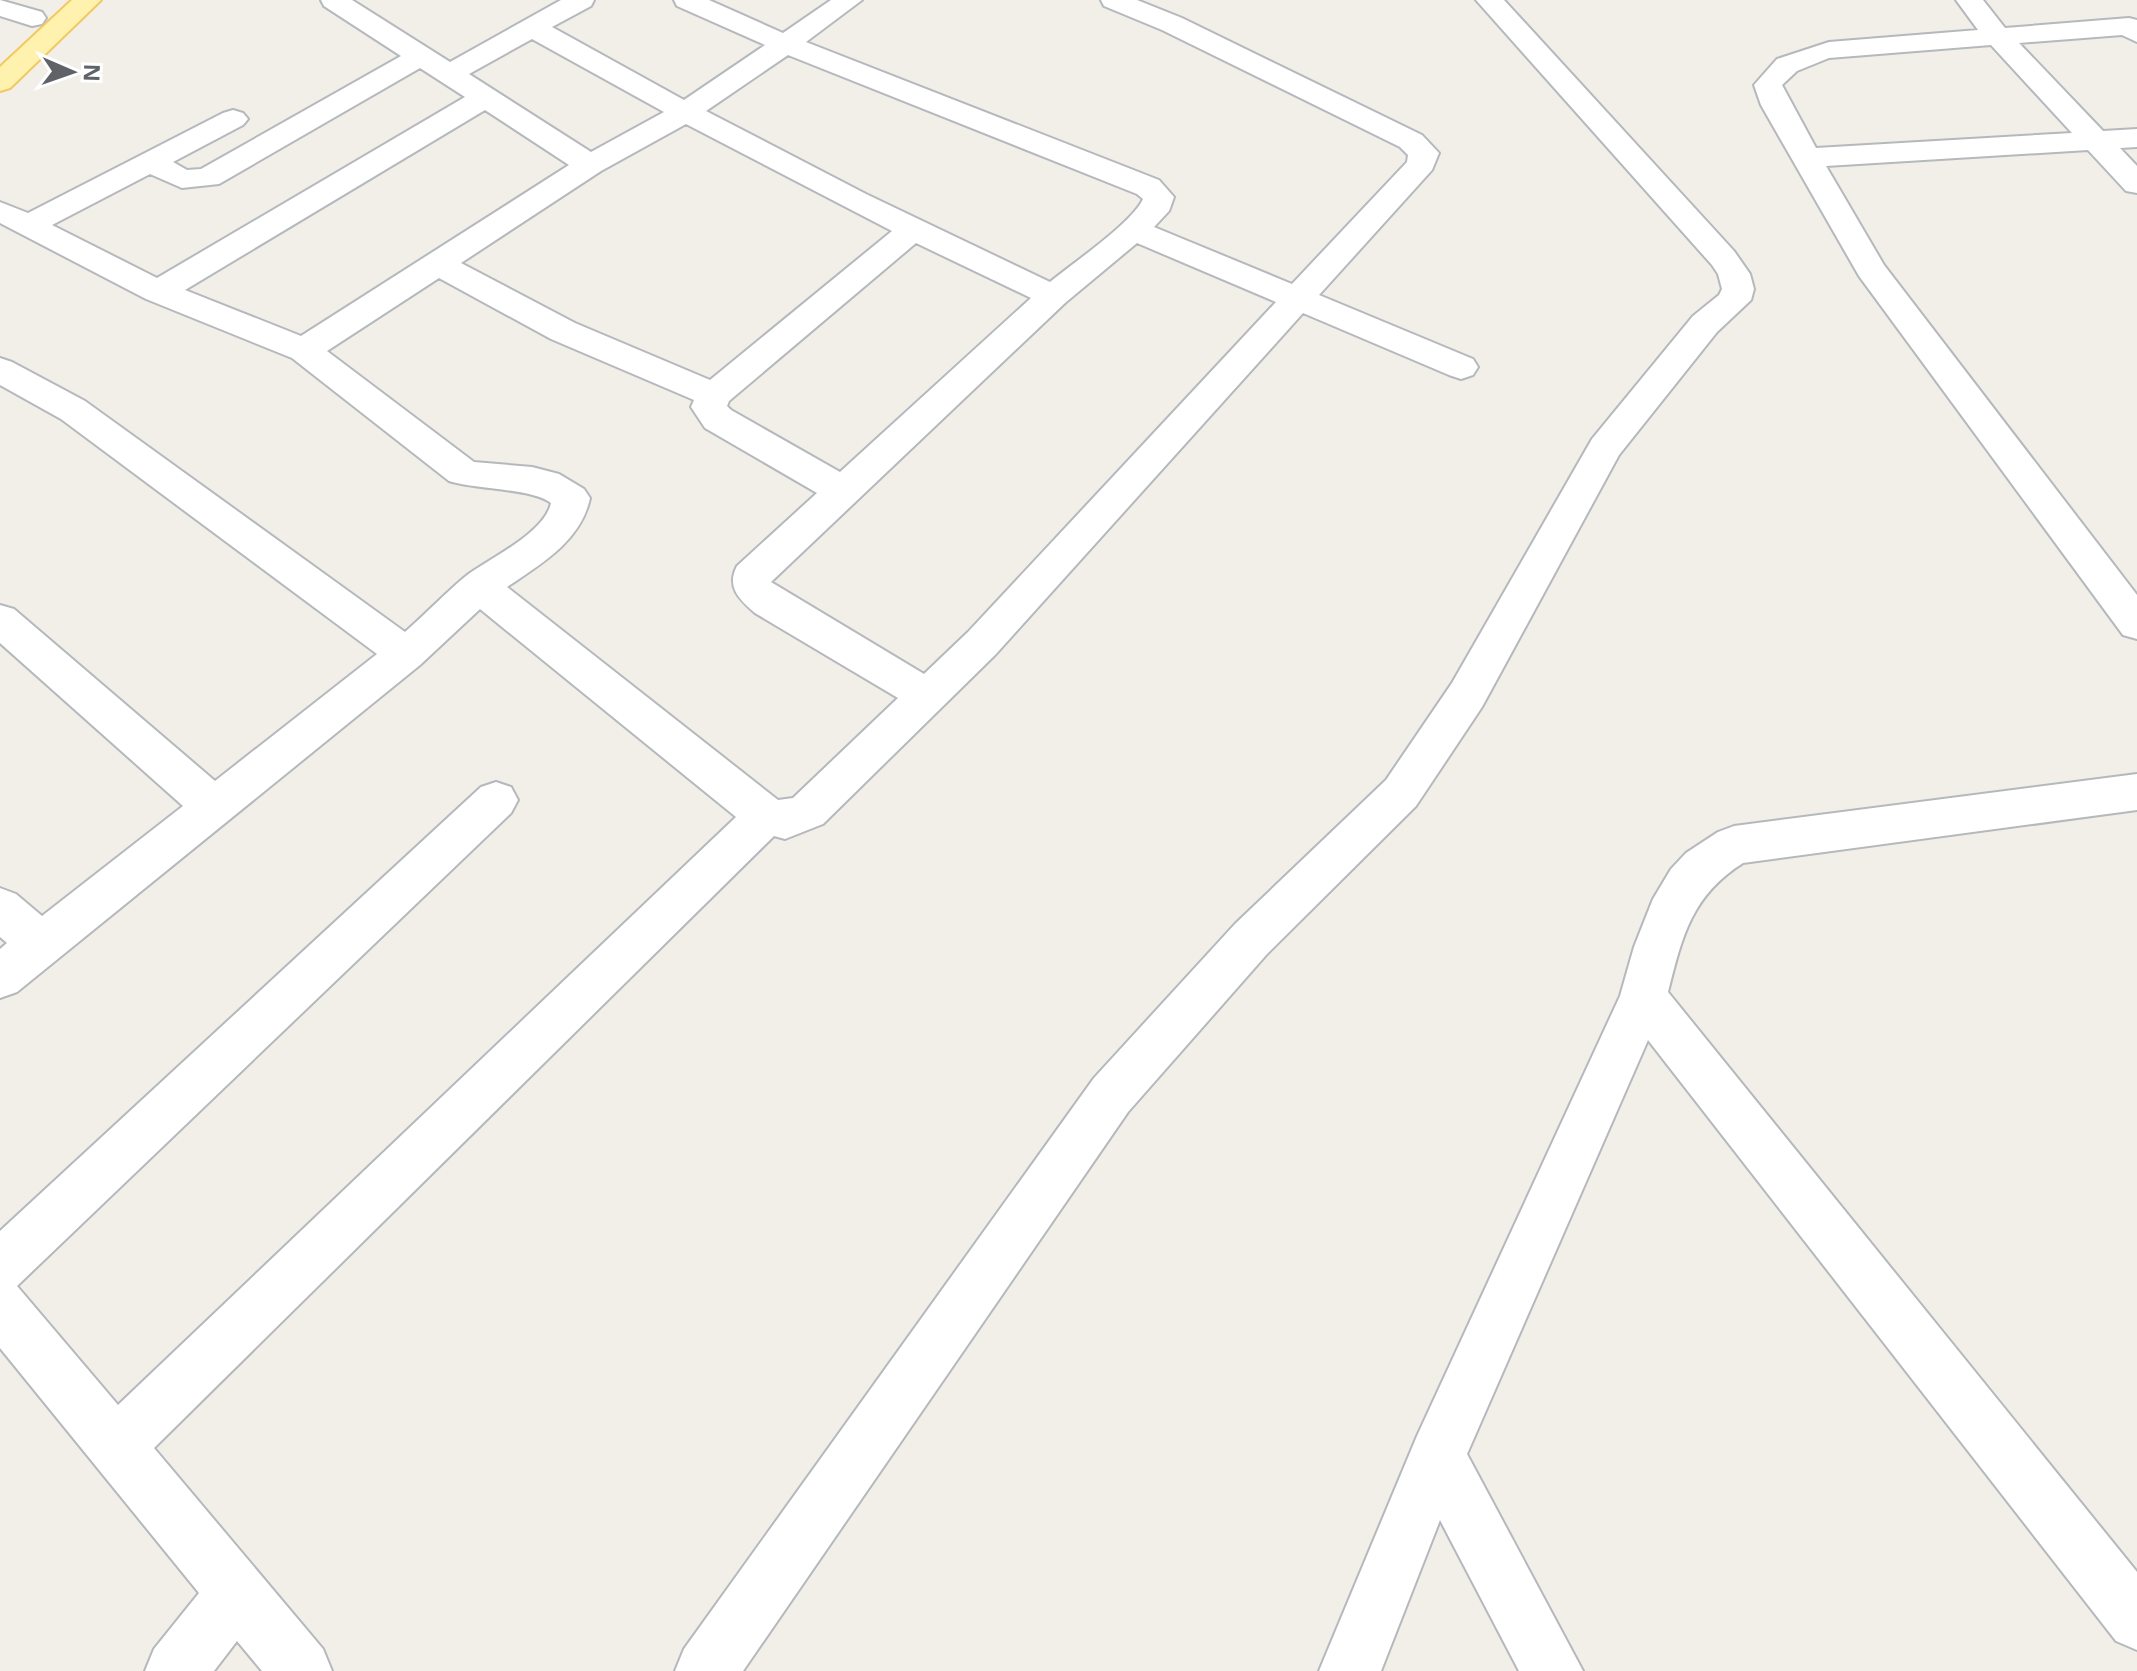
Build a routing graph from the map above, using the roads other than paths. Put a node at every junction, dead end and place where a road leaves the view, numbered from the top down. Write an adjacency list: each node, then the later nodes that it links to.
1 (88, 0): 18 (main road)
2 (581, 0): 11 (street)
3 (687, 0): 14 (street)
4 (849, 0): 14 (street)
5 (1489, 0): 61 (street)
6 (1969, 0): 13 (street)
7 (1121, 1): 34 (street)
8 (353, 4): 16 (street)
9 (0, 7): 10 (street)
10 (42, 9): 15 (main road)
11 (532, 27): 17 (street); 20 (street)
12 (2134, 29): 13 (street)
13 (1999, 38): 23 (street); 24 (street)
14 (785, 44): 20 (street); 29 (street)
15 (0, 48)
16 (419, 57): 17 (street); 25 (street)
17 (447, 75): 19 (street)
18 (0, 82)
19 (483, 99): 26 (street); 32 (street)
20 (684, 113): 26 (street); 30 (street)
21 (233, 119): 25 (street)
22 (2137, 138): 23 (street)
23 (2095, 141): 24 (street); 27 (street)
24 (1806, 158): 42 (street)
25 (151, 162): 28 (street)
26 (590, 165): 31 (street)
27 (2137, 184)
28 (14, 218): 32 (street)
29 (1133, 230): 33 (street); 34 (street)
30 (911, 231): 33 (street); 38 (street)
31 (438, 264): 35 (street); 38 (street)
32 (158, 292): 35 (street)
33 (1053, 296): 39 (street)
34 (1300, 297): 36 (street); 44 (street)
35 (304, 350): 40 (street)
36 (1461, 367)
37 (4, 376): 43 (street)
38 (714, 395): 39 (street)
39 (841, 490): 44 (street)
40 (480, 587): 43 (street); 48 (street)
41 (0, 620): 47 (street)
42 (2137, 624)
43 (406, 654): 47 (street)
44 (928, 696): 48 (street)
45 (2137, 792): 52 (street)
46 (496, 800): 53 (street)
47 (212, 805): 50 (street)
48 (766, 816): 55 (street)
49 (0, 908): 50 (street)
50 (41, 944): 51 (street)
51 (0, 977)
52 (1643, 997): 56 (street); 58 (street)
53 (0, 1267)
54 (0, 1306): 55 (street)
55 (117, 1445): 57 (street)
56 (1437, 1456): 62 (street); 63 (street)
57 (237, 1593): 59 (street); 60 (street)
58 (2137, 1620)
59 (176, 1671)
60 (301, 1671)
61 (706, 1671)
62 (1350, 1671)
63 (1552, 1671)

